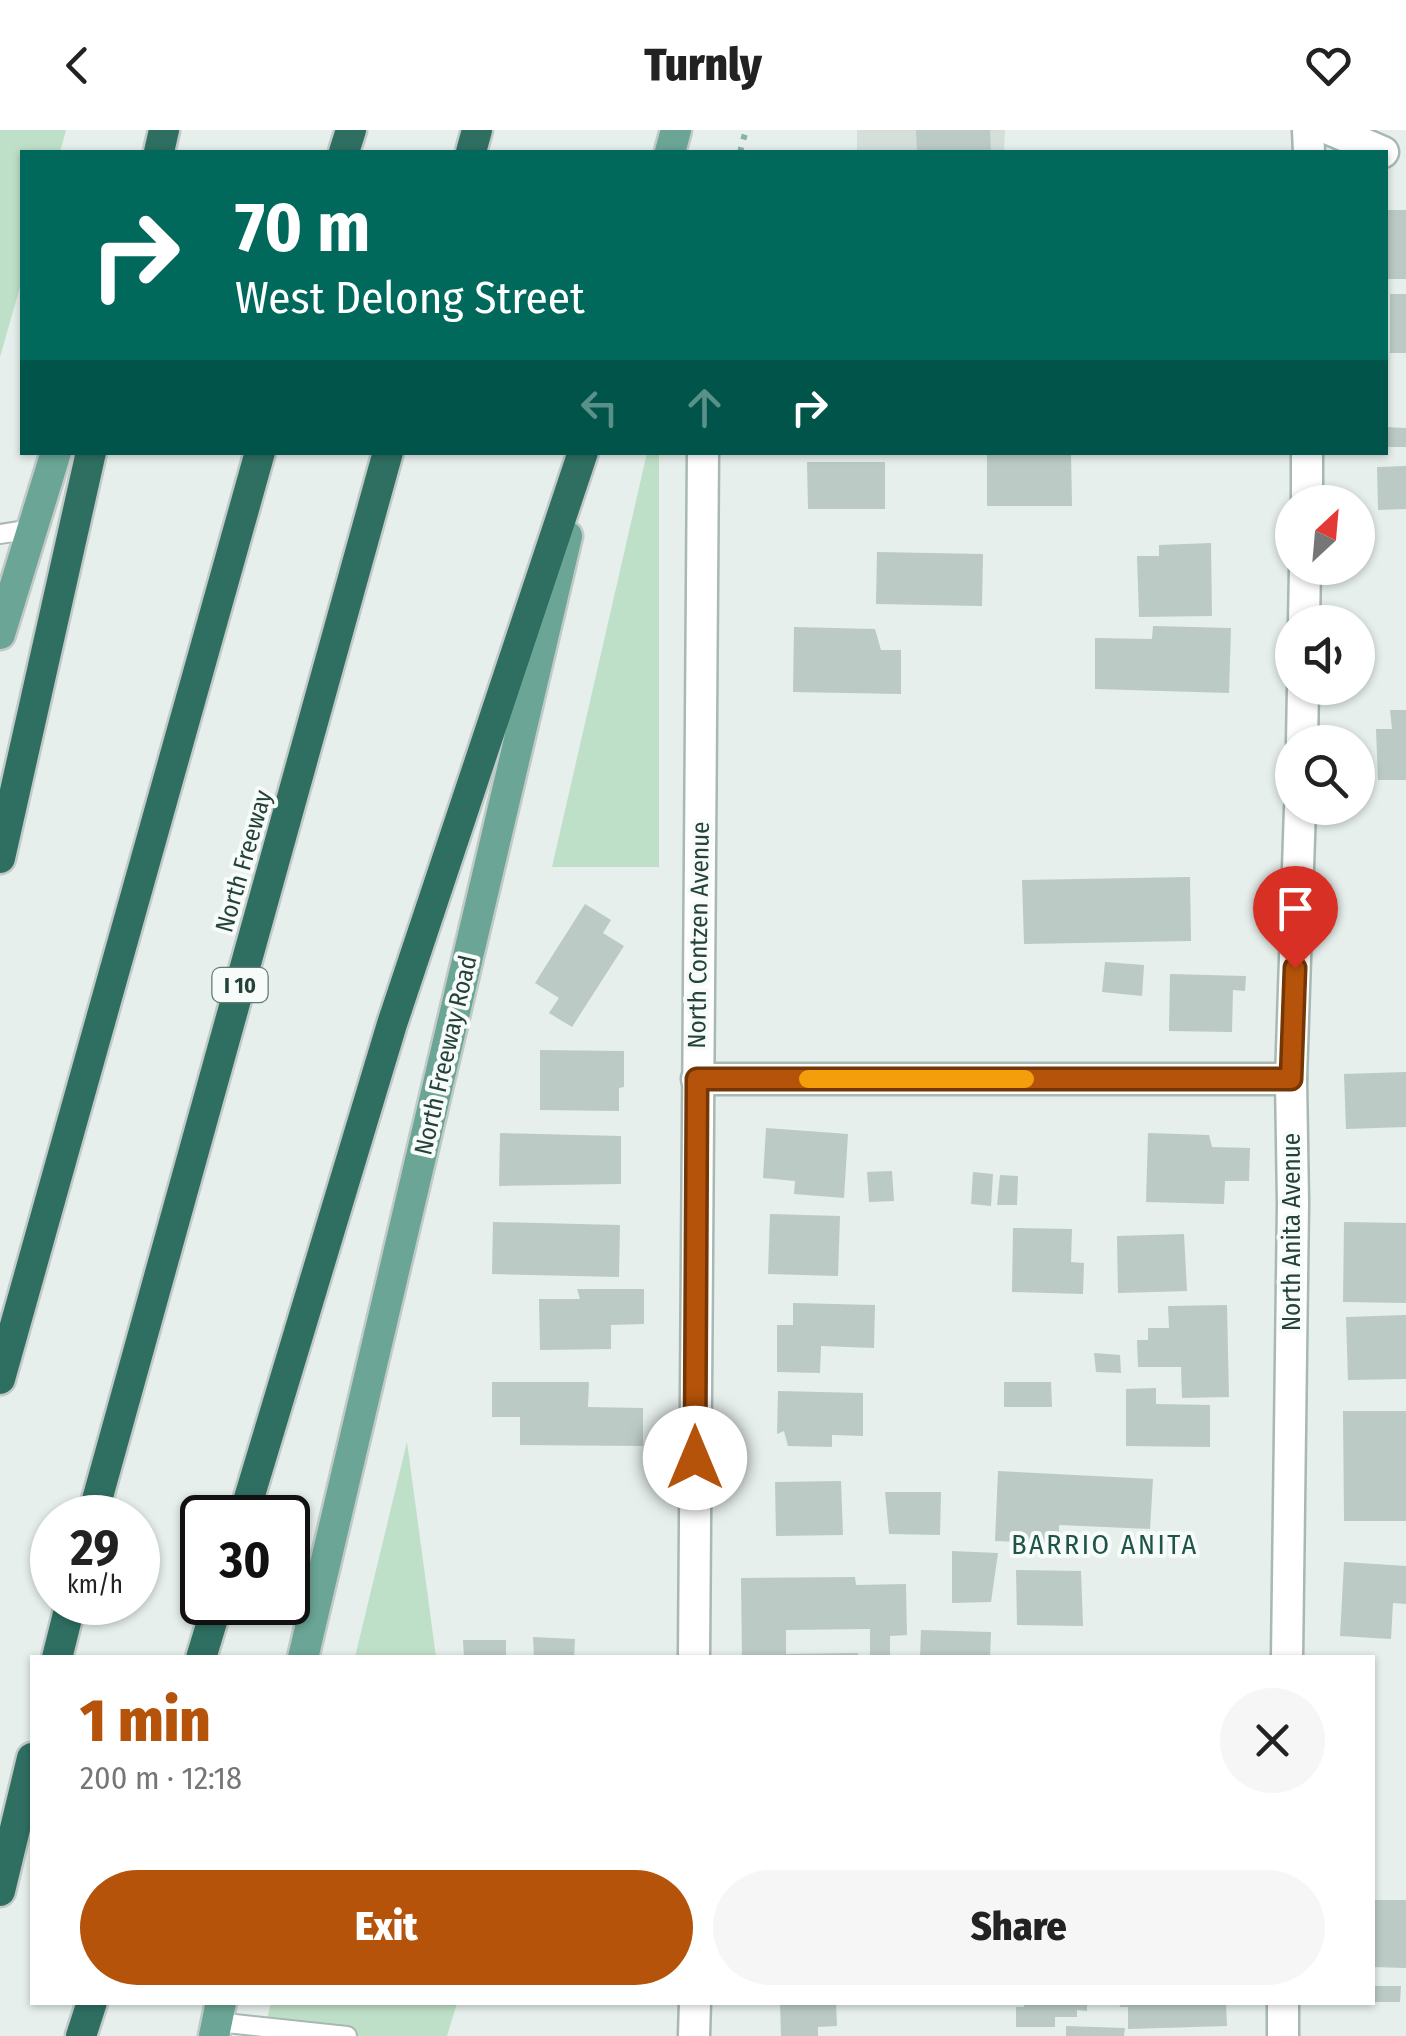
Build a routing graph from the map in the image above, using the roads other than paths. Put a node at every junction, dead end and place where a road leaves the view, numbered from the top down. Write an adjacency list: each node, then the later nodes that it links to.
1 (1331, 130): 2 (street)
2 (1377, 150)
3 (55, 455): 12 (main road)
4 (90, 455): 16 (highway)
5 (259, 455): 19 (highway)
6 (387, 455): 20 (highway, North Freeway / I 10)
7 (584, 455): 21 (highway)
8 (584, 455): 26 (main road, North Freeway Road)
9 (702, 455): 17 (street, North Contzen Avenue)
10 (1308, 455): 11 (street)
11 (1307, 485)
12 (32, 529): 13 (lane); 14 (main road)
13 (0, 534)
14 (0, 634)
15 (1299, 825): 18 (street, North Anita Avenue)
16 (0, 858)
17 (697, 1079): 18 (street); 27 (street, North Contzen Avenue)
18 (1291, 1079): 28 (street, North Anita Avenue)
19 (0, 1379)
20 (98, 1495)
21 (251, 1495)
22 (65, 1625): 24 (highway)
23 (211, 1625): 25 (highway)
24 (58, 1655)
25 (202, 1655)
26 (304, 1655)
27 (694, 1655)
28 (1287, 1655)
29 (30, 1766): 30 (highway)
30 (0, 1890)
31 (91, 2005): 35 (highway)
32 (694, 2005): 37 (street)
33 (1283, 2005): 38 (street)
34 (217, 2020): 36 (lane)
35 (82, 2036)
36 (348, 2036)
37 (694, 2036)
38 (1282, 2036)

